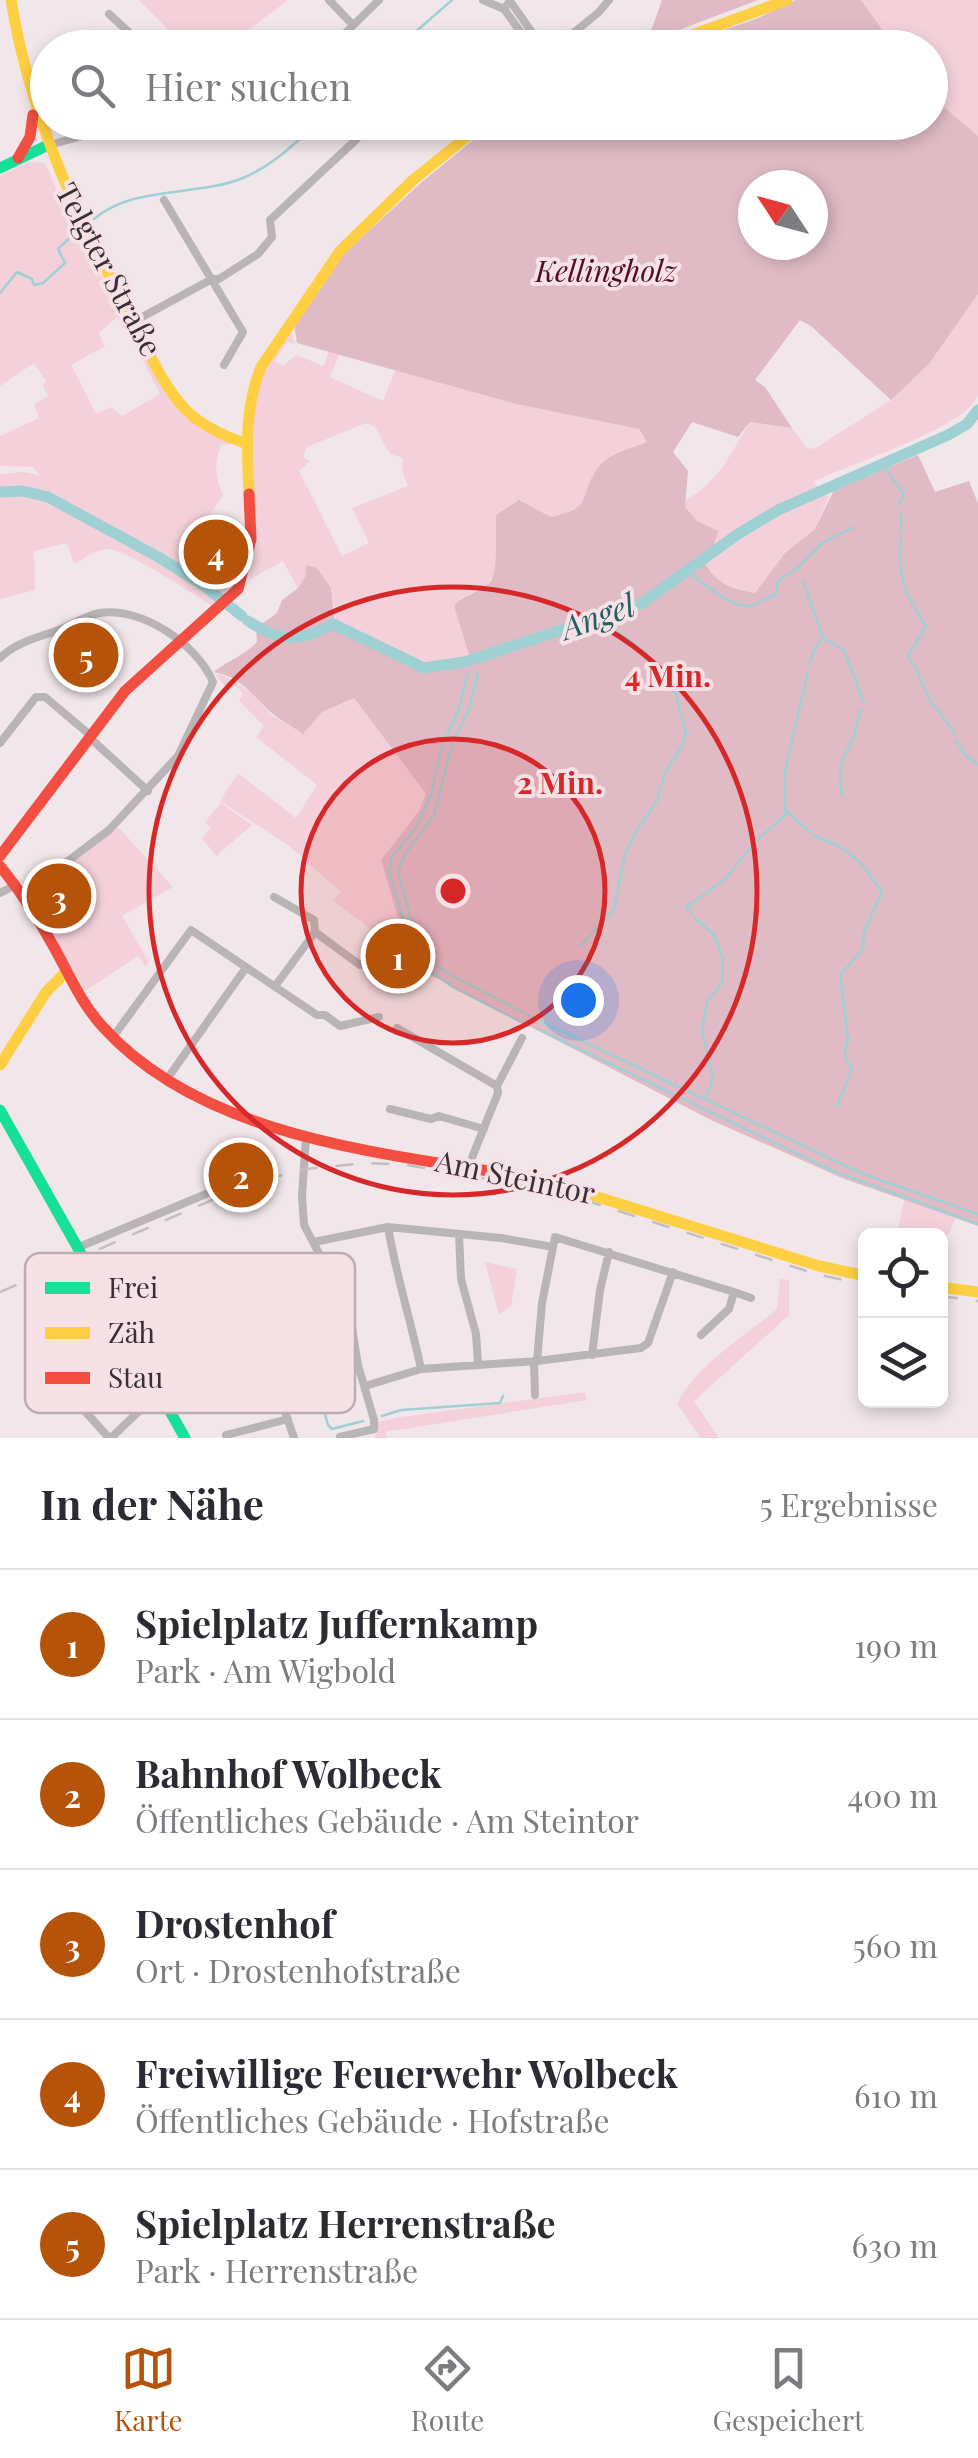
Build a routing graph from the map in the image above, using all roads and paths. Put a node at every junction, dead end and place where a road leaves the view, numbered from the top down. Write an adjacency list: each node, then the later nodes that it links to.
1 (10, 0): 16 (street, Telgter Straße)
2 (329, 0): 9 (street)
3 (380, 0): 9 (street)
4 (484, 0): 7 (street)
5 (608, 0): 14 (street)
6 (787, 0): 15 (street)
7 (508, 4): 12 (street); 13 (street)
8 (110, 14): 10 (street)
9 (353, 25): 11 (street)
10 (127, 30)
11 (348, 30)
12 (522, 30)
13 (529, 30)
14 (578, 30)
15 (705, 30)
16 (30, 92)
17 (30, 137): 23 (street)
18 (44, 140): 22 (street, Telgter Straße)
19 (61, 140): 22 (street)
20 (355, 140): 26 (street)
21 (453, 140): 29 (street)
22 (46, 146): 23 (street); 27 (street, Telgter Straße)
23 (18, 158): 24 (street)
24 (0, 168)
25 (164, 200): 26 (street)
26 (212, 279): 27 (street); 28 (street)
27 (134, 322): 29 (street, Telgter Straße)
28 (224, 366)
29 (246, 443): 30 (street)
30 (178, 642): 31 (street); 32 (street); 34 (street)
31 (0, 658)
32 (89, 736): 33 (street); 34 (street); 35 (street)
33 (0, 743)
34 (148, 791): 37 (street)
35 (0, 856)
36 (0, 866): 37 (street, Am Steintor)
37 (20, 890): 38 (street); 43 (street, Am Steintor)
38 (0, 893)
39 (274, 897): 40 (street)
40 (315, 932): 41 (street); 44 (street)
41 (360, 966)
42 (245, 969): 44 (street); 47 (street); 50 (street)
43 (66, 972): 47 (street, Am Steintor); 49 (street)
44 (276, 985): 45 (street)
45 (379, 1017)
46 (397, 1028): 51 (street)
47 (113, 1038): 50 (street, Am Steintor)
48 (522, 1038): 51 (street)
49 (0, 1065)
50 (167, 1079): 55 (street, Am Steintor)
51 (497, 1086): 54 (street)
52 (390, 1109): 54 (street)
53 (0, 1110): 61 (street)
54 (484, 1128): 56 (street)
55 (306, 1136): 56 (street, Am Steintor); 60 (street)
56 (469, 1166): 67 (street, Am Steintor)
57 (206, 1194): 61 (street)
58 (388, 1227): 59 (street); 60 (street); 77 (street)
59 (459, 1234): 62 (street); 76 (street)
60 (314, 1242): 65 (street)
61 (78, 1247): 64 (street)
62 (553, 1247): 63 (street); 75 (street)
63 (610, 1252): 66 (street); 74 (street)
64 (81, 1253)
65 (320, 1253)
66 (672, 1272): 69 (street); 74 (street)
67 (858, 1275)
68 (948, 1288): 70 (street)
69 (734, 1292): 71 (street); 72 (street)
70 (978, 1292)
71 (751, 1298)
72 (701, 1335)
73 (355, 1348): 78 (street)
74 (592, 1355): 75 (street)
75 (535, 1361): 76 (street); 79 (street)
76 (478, 1364): 77 (street)
77 (421, 1369): 78 (street)
78 (364, 1386): 89 (street)
79 (535, 1396)
80 (87, 1413): 86 (street)
81 (137, 1413): 86 (street)
82 (172, 1413): 87 (street)
83 (285, 1413): 84 (street)
84 (288, 1419): 85 (street); 88 (street)
85 (226, 1436)
86 (110, 1438)
87 (185, 1438)
88 (294, 1438)
89 (339, 1438)

